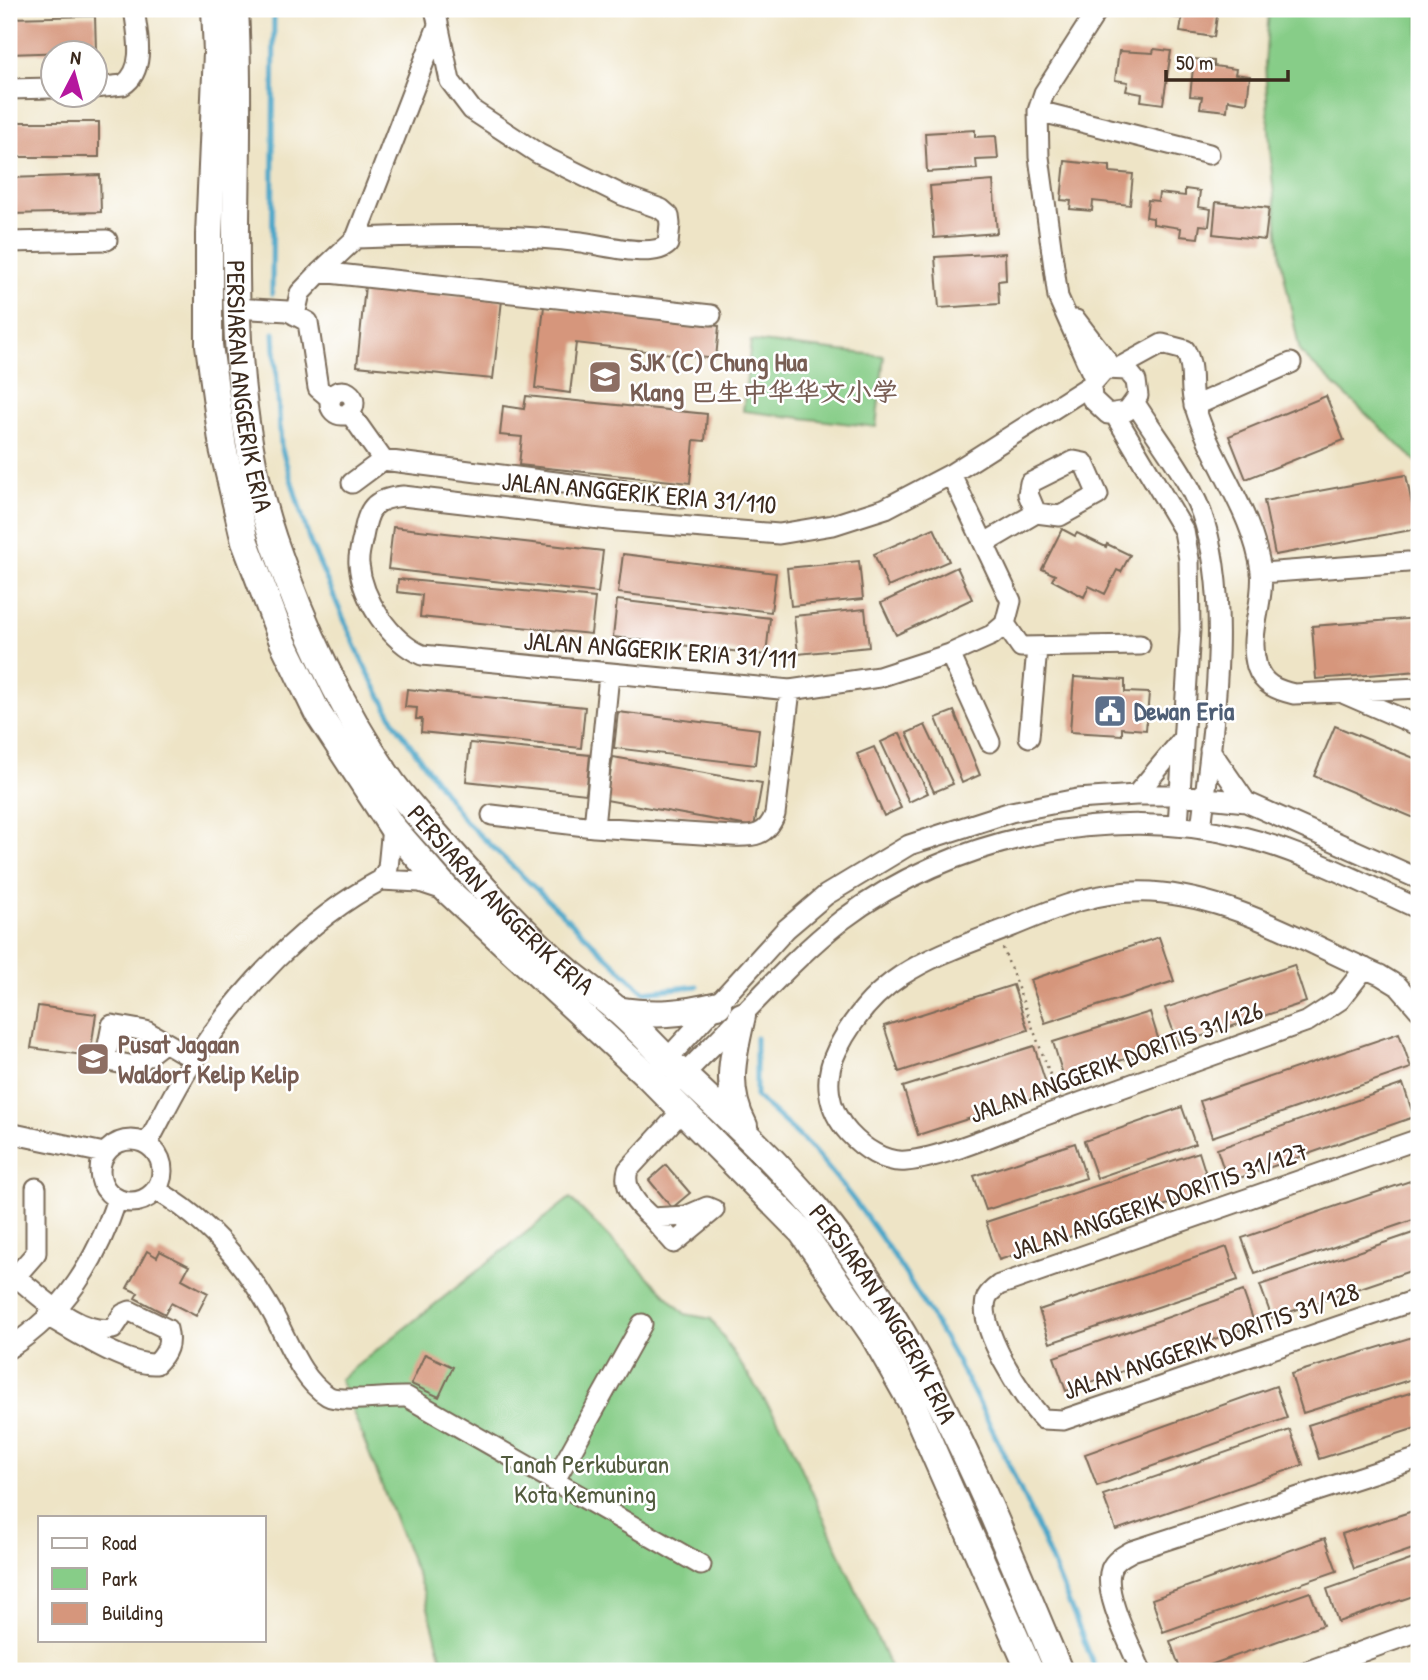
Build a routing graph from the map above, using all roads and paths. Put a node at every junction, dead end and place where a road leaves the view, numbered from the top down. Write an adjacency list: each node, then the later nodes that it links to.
1 (134, 9): 6 (street)
2 (215, 9): 54 (main road, PERSIARAN ANGGERIK ERIA)
3 (234, 9): 16 (main road, PERSIARAN ANGGERIK ERIA)
4 (1098, 9): 9 (street)
5 (436, 18): 11 (street); 11 (street)
6 (108, 87)
7 (38, 88): 8 (street)
8 (9, 89)
9 (1038, 111): 10 (street); 15 (street)
10 (1209, 154)
11 (356, 238): 14 (street)
12 (107, 240): 13 (street)
13 (9, 242)
14 (320, 272): 17 (street); 18 (street)
15 (1058, 297): 20 (street); 21 (street)
16 (235, 308): 17 (street); 63 (main road, PERSIARAN ANGGERIK ERIA)
17 (295, 314): 25 (street)
18 (711, 315)
19 (1291, 363): 23 (street)
20 (1116, 367): 21 (street); 22 (street); 23 (street)
21 (1092, 382): 24 (street); 26 (street, JALAN ANGGERIK ERIA 31/110)
22 (1135, 403): 24 (street); 47 (street)
23 (1194, 406): 33 (street)
24 (1115, 415): 45 (street)
25 (383, 460): 27 (street); 28 (street)
26 (951, 474): 30 (street); 31 (street, JALAN ANGGERIK ERIA 31/110)
27 (352, 483)
28 (682, 498)
29 (1035, 513): 30 (street)
30 (985, 543): 34 (street)
31 (358, 560): 38 (street, JALAN ANGGERIK ERIA 31/111)
32 (1408, 562): 33 (street)
33 (1261, 573): 41 (street)
34 (1006, 624): 36 (street); 37 (street, JALAN ANGGERIK ERIA 31/111)
35 (1140, 645): 36 (street)
36 (1037, 649): 44 (street)
37 (950, 654): 40 (street, JALAN ANGGERIK ERIA 31/111); 46 (street)
38 (609, 675): 40 (street, JALAN ANGGERIK ERIA 31/111); 55 (street)
39 (1419, 688): 41 (street)
40 (790, 690): 55 (street)
41 (1341, 693): 43 (street)
42 (1419, 698): 43 (street)
43 (1417, 726)
44 (1029, 737)
45 (1182, 740): 48 (street); 49 (street)
46 (990, 742)
47 (1210, 750): 50 (street); 51 (street)
48 (1136, 794): 49 (street); 65 (street)
49 (1179, 795): 50 (street); 53 (street)
50 (1205, 797): 51 (street); 56 (street)
51 (1246, 802): 57 (street)
52 (492, 815): 55 (street)
53 (1178, 826): 56 (street); 65 (street)
54 (392, 827): 58 (street); 59 (main road, PERSIARAN ANGGERIK ERIA)
55 (594, 827)
56 (1201, 829): 60 (street)
57 (1419, 879)
58 (381, 880): 59 (street); 67 (street)
59 (448, 891): 68 (main road, PERSIARAN ANGGERIK ERIA)
60 (1419, 909)
61 (997, 932): 62 (street); 69 (path); 69 (street, JALAN ANGGERIK DORITIS 31/126)
62 (1365, 968): 64 (street); 69 (street, JALAN ANGGERIK DORITIS 31/126)
63 (617, 1010): 65 (main road); 68 (main road, PERSIARAN ANGGERIK ERIA)
64 (1419, 1010)
65 (730, 1011): 68 (street); 71 (main road)
66 (165, 1042): 67 (street)
67 (194, 1059): 73 (street)
68 (669, 1083): 71 (main road, PERSIARAN ANGGERIK ERIA); 78 (street); 91 (main road, PERSIARAN ANGGERIK ERIA)
69 (1063, 1109)
70 (9, 1133): 74 (street)
71 (750, 1136): 92 (main road, PERSIARAN ANGGERIK ERIA)
72 (1419, 1139): 86 (street, JALAN ANGGERIK DORITIS 31/127)
73 (147, 1144): 74 (street); 76 (street)
74 (104, 1153): 77 (street)
75 (36, 1188): 79 (street)
76 (156, 1190): 77 (street); 88 (street)
77 (117, 1199): 81 (street)
78 (652, 1219): 78 (street)
79 (12, 1280): 81 (street)
80 (1419, 1298): 86 (street, JALAN ANGGERIK DORITIS 31/128)
81 (52, 1312): 83 (street); 84 (street); 85 (street)
82 (642, 1324): 88 (street)
83 (113, 1329): 85 (street); 85 (street)
84 (9, 1348)
85 (115, 1352)
86 (1005, 1364)
87 (1419, 1458): 93 (street)
88 (555, 1480): 89 (street)
89 (701, 1565)
90 (1419, 1630): 94 (street)
91 (1030, 1671)
92 (1059, 1671)
93 (1141, 1671)
94 (1308, 1671)

